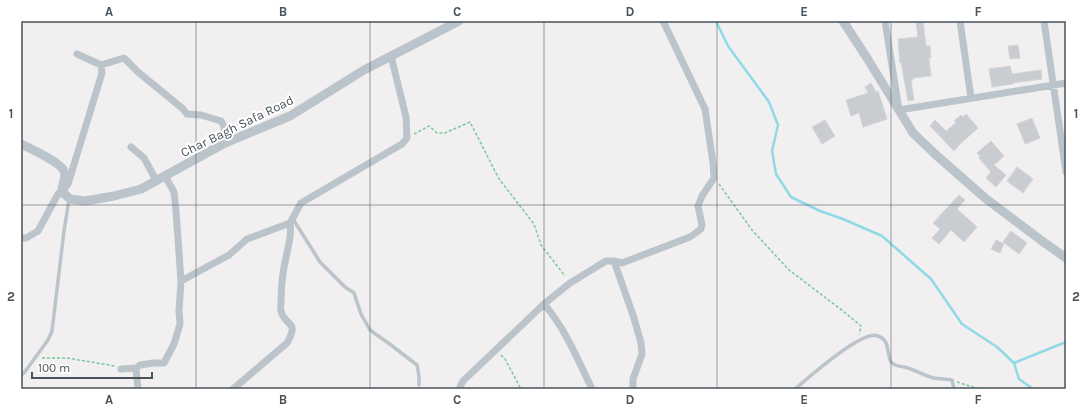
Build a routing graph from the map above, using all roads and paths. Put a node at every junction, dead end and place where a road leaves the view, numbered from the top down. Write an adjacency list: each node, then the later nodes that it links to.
1 (459, 21): 8 (street, Char Bagh Safa Road)
2 (663, 21): 20 (street)
3 (843, 21): 13 (street)
4 (885, 21): 13 (street)
5 (960, 21): 12 (street)
6 (1044, 21): 11 (street)
7 (77, 54): 9 (street)
8 (391, 56): 14 (street); 15 (street, Char Bagh Safa Road)
9 (101, 64): 15 (street); 21 (street)
10 (1066, 83): 11 (street)
11 (1054, 85): 12 (street); 18 (street)
12 (970, 98): 13 (street)
13 (899, 110): 25 (street)
14 (407, 138): 23 (street); 28 (path)
15 (225, 143): 19 (street, Char Bagh Safa Road)
16 (21, 144): 21 (street)
17 (131, 147): 19 (street)
18 (1066, 172)
19 (161, 178): 22 (street, Char Bagh Safa Road); 27 (street)
20 (714, 178): 26 (street); 30 (path)
21 (62, 192): 22 (street); 24 (street)
22 (70, 199): 32 (lane)
23 (291, 220): 27 (street); 37 (lane); 39 (street)
24 (21, 238)
25 (1066, 258)
26 (614, 261): 28 (street); 43 (street)
27 (181, 281): 33 (street)
28 (570, 283): 29 (street)
29 (544, 304): 31 (street); 42 (street)
30 (856, 343): 36 (lane); 44 (lane)
31 (496, 350): 40 (street); 41 (path)
32 (34, 358): 34 (path); 35 (lane)
33 (136, 368): 34 (street); 38 (street)
34 (121, 369)
35 (21, 375)
36 (952, 380): 45 (lane); 46 (path)
37 (419, 385)
38 (138, 389)
39 (233, 389)
40 (460, 389)
41 (521, 389)
42 (592, 389)
43 (633, 389)
44 (795, 389)
45 (954, 389)
46 (979, 389)

